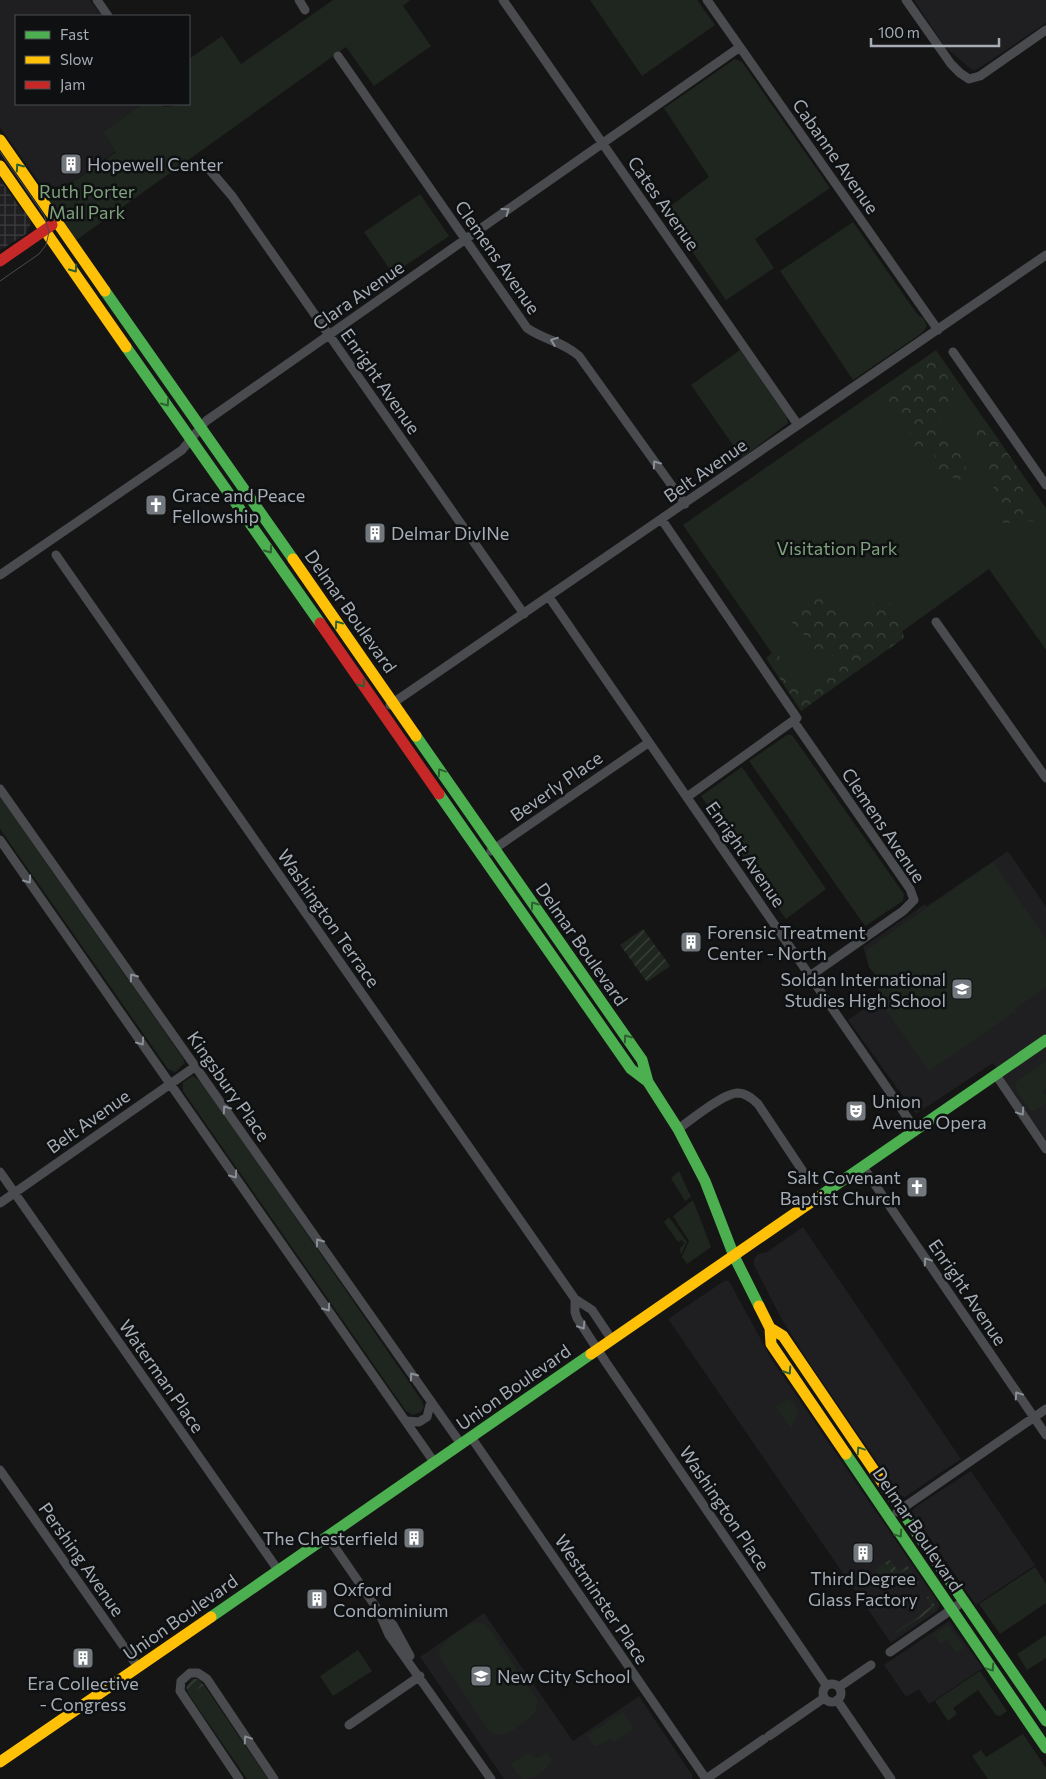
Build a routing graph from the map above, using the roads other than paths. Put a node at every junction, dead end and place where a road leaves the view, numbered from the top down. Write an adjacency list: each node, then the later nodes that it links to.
1 (97, 0): 7 (street)
2 (299, 0): 6 (street)
3 (503, 0): 12 (street, Cates Avenue)
4 (707, 0): 9 (street, Cabanne Avenue)
5 (906, 0): 8 (street)
6 (306, 10)
7 (107, 15)
8 (1046, 30)
9 (740, 46): 12 (street, Clara Avenue); 20 (street, Cabanne Avenue)
10 (338, 56): 17 (street, Clemens Avenue)
11 (0, 140): 15 (main road, Delmar Boulevard, one-way to 11)
12 (603, 143): 17 (street, Clara Avenue, one-way to 12); 25 (street, Cates Avenue)
13 (0, 166): 16 (main road, Delmar Boulevard)
14 (208, 169): 21 (street, Enright Avenue)
15 (57, 222): 16 (main road); 23 (main road, Delmar Boulevard)
16 (46, 229): 19 (main road); 24 (main road, Delmar Boulevard, one-way to 24)
17 (466, 240): 21 (street, Clara Avenue); 29 (street, Clemens Avenue, one-way to 17)
18 (1046, 255): 20 (street, Belt Avenue)
19 (0, 261)
20 (938, 330): 25 (street, Belt Avenue)
21 (329, 335): 26 (street, Clara Avenue); 34 (street, Enright Avenue)
22 (953, 352): 28 (street)
23 (162, 372): 24 (main road); 26 (main road, Delmar Boulevard)
24 (150, 380): 27 (main road, Delmar Boulevard, one-way to 27)
25 (798, 425): 29 (street, Belt Avenue)
26 (201, 428): 27 (street, Clara Avenue); 36 (main road, Delmar Boulevard, one-way to 26)
27 (191, 440): 32 (street, Clara Avenue); 37 (main road, Delmar Boulevard, one-way to 37)
28 (1046, 485)
29 (685, 504): 30 (street, Belt Avenue)
30 (662, 520): 33 (street, Belt Avenue); 38 (street)
31 (56, 555): 61 (street, Washington Terrace)
32 (0, 575)
33 (549, 597): 34 (street, Belt Avenue); 39 (street, Enright Avenue)
34 (524, 614): 36 (street, Belt Avenue)
35 (936, 622): 40 (street)
36 (393, 703): 37 (street, Belt Avenue); 44 (main road, Delmar Boulevard, one-way to 36)
37 (382, 711): 45 (main road, Delmar Boulevard)
38 (797, 722): 42 (street); 46 (street, Clemens Avenue)
39 (648, 743): 42 (street, Enright Avenue); 44 (street, Beverly Place)
40 (1046, 778)
41 (0, 789): 48 (street, Kingsbury Place, one-way to 41)
42 (687, 797): 46 (street, Enright Avenue)
43 (0, 840): 51 (street, one-way to 51)
44 (494, 849): 45 (street, Beverly Place); 50 (main road, Delmar Boulevard, one-way to 44)
45 (483, 857): 50 (main road, Delmar Boulevard)
46 (810, 976): 53 (street, Enright Avenue)
47 (1046, 1040): 49 (main road, Union Boulevard)
48 (196, 1066): 51 (street, Belt Avenue); 65 (street, Kingsbury Place, one-way to 48)
49 (996, 1075): 53 (main road, Union Boulevard); 54 (street, one-way to 54)
50 (648, 1082): 52 (main road, Delmar Boulevard)
51 (170, 1083): 58 (street, Belt Avenue); 68 (street, one-way to 68)
52 (678, 1129): 57 (street); 60 (main road, Delmar Boulevard)
53 (916, 1130): 55 (main road, Union Boulevard)
54 (1046, 1149)
55 (863, 1167): 60 (main road, Union Boulevard); 67 (street, Enright Avenue, one-way to 55)
56 (0, 1172): 58 (street, Waterman Place)
57 (808, 1179)
58 (17, 1196): 59 (street, Belt Avenue); 77 (street, Waterman Place)
59 (0, 1203)
60 (734, 1256): 62 (main road, Delmar Boulevard); 63 (main road, Union Boulevard)
61 (575, 1299): 63 (street); 64 (street, Washington Place, one-way to 64)
62 (770, 1328): 74 (main road, Delmar Boulevard, one-way to 62); 75 (main road, Delmar Boulevard, one-way to 75)
63 (612, 1340): 64 (main road, Union Boulevard)
64 (598, 1350): 70 (main road, Union Boulevard); 84 (street, Washington Place)
65 (431, 1402): 68 (street); 71 (street, Kingsbury Place)
66 (1046, 1409): 67 (street)
67 (1034, 1417): 69 (street, Enright Avenue); 74 (street)
68 (406, 1421): 72 (street)
69 (1046, 1435)
70 (471, 1437): 71 (main road, Union Boulevard); 95 (street, Westminster Place)
71 (461, 1444): 72 (main road, Union Boulevard)
72 (434, 1462): 76 (main road, Union Boulevard)
73 (0, 1470): 82 (street, Pershing Avenue)
74 (901, 1509): 75 (street); 78 (main road, Delmar Boulevard)
75 (888, 1518): 79 (main road, Delmar Boulevard, one-way to 79)
76 (327, 1536): 77 (main road, Union Boulevard); 83 (street)
77 (278, 1570): 82 (main road, Union Boulevard)
78 (964, 1601): 79 (street); 88 (main road, Delmar Boulevard)
79 (951, 1610): 80 (street); 90 (main road, Delmar Boulevard, one-way to 90)
80 (890, 1652)
81 (870, 1665): 85 (street)
82 (138, 1667): 91 (main road, Union Boulevard)
83 (420, 1676): 89 (street); 94 (street)
84 (826, 1685): 85 (street); 86 (street)
85 (840, 1687): 87 (street)
86 (824, 1698): 87 (street); 95 (street)
87 (837, 1700): 96 (street)
88 (1046, 1721)
89 (349, 1725)
90 (1046, 1748)
91 (0, 1762)
92 (239, 1779): 93 (street, one-way to 92)
93 (274, 1779)
94 (491, 1779)
95 (706, 1779)
96 (891, 1779)

